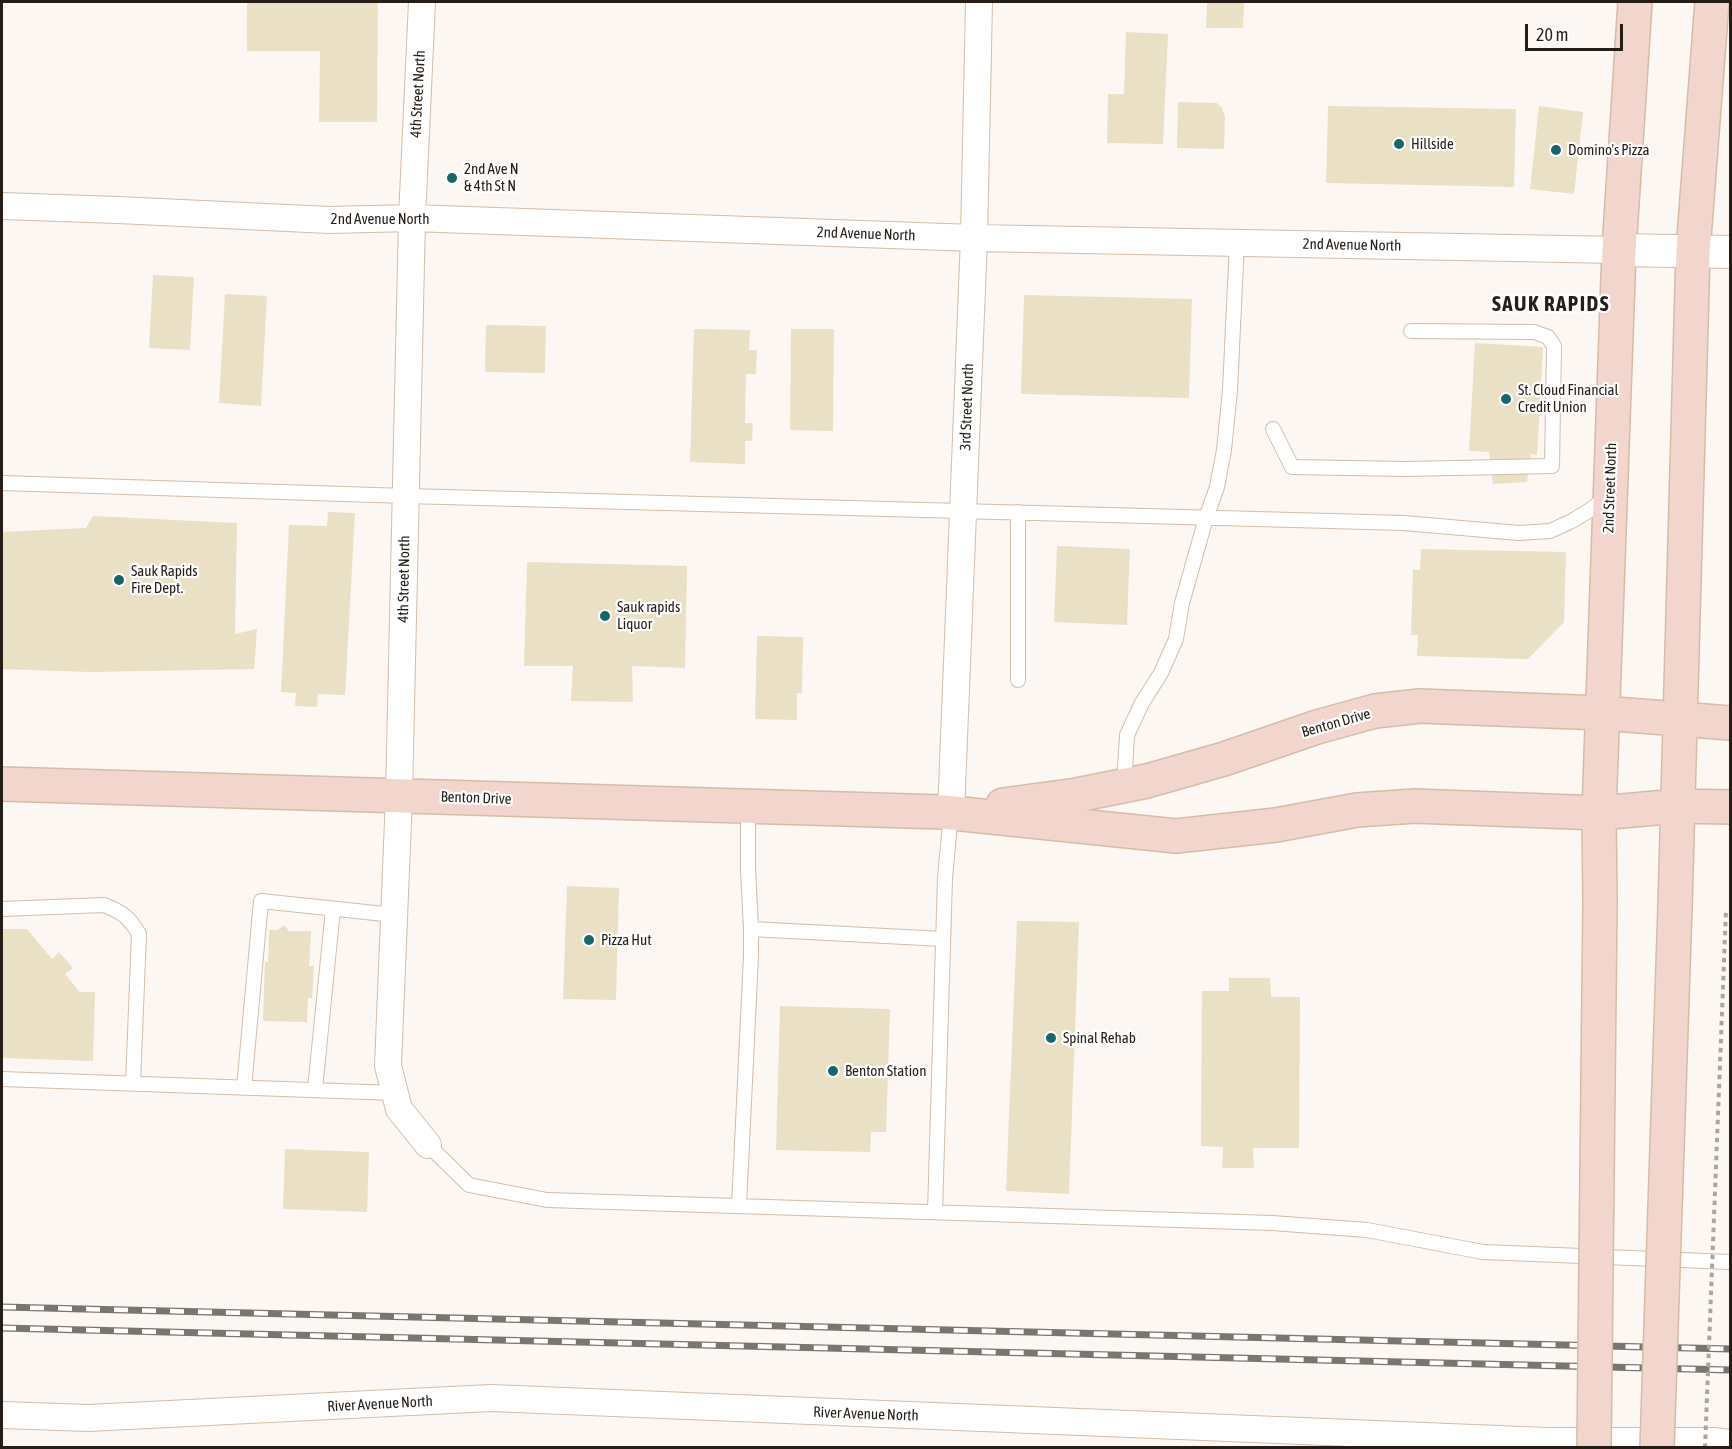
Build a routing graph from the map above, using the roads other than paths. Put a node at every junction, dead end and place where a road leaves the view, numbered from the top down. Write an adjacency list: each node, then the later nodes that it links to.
1 (422, 2): 6 (street, 4th Street North)
2 (980, 2): 7 (street, 3rd Street North)
3 (1635, 2): 9 (main road, 2nd Street North)
4 (1712, 2): 10 (main road)
5 (2, 206): 6 (street, 2nd Avenue North)
6 (412, 218): 7 (street, 2nd Avenue North); 16 (street, 4th Street North)
7 (975, 238): 8 (street, 2nd Avenue North); 17 (street, 3rd Street North)
8 (1237, 242): 9 (street, 2nd Avenue North); 19 (lane)
9 (1619, 250): 10 (street, 2nd Avenue North); 15 (main road, 2nd Street North)
10 (1693, 251): 11 (street, 2nd Avenue North); 22 (main road)
11 (1731, 252)
12 (1411, 331): 13 (lane)
13 (1273, 429)
14 (2, 483): 16 (lane)
15 (1610, 494): 19 (lane); 21 (main road, 2nd Street North)
16 (406, 496): 17 (lane); 26 (street, 4th Street North)
17 (963, 511): 18 (lane); 30 (street, 3rd Street North)
18 (1018, 512): 19 (lane); 20 (lane)
19 (1206, 518): 25 (lane)
20 (1018, 680)
21 (1602, 713): 22 (main road, Benton Drive); 25 (main road, Benton Drive); 31 (main road, 2nd Street North)
22 (1681, 720): 23 (main road, Benton Drive); 27 (main road)
23 (1731, 723)
24 (2, 784): 26 (main road, Benton Drive)
25 (1124, 786): 30 (main road, Benton Drive)
26 (399, 796): 28 (main road, Benton Drive); 34 (street, 4th Street North)
27 (1678, 806): 29 (main road, Benton Drive); 31 (main road, Benton Drive); 49 (main road, bridge)
28 (748, 807): 30 (main road, Benton Drive); 35 (lane)
29 (1731, 807)
30 (951, 813): 31 (main road, Benton Drive); 36 (lane)
31 (1599, 813): 48 (main road, 2nd Street North, bridge)
32 (2, 909): 38 (lane)
33 (333, 909): 34 (lane); 39 (lane); 40 (lane)
34 (394, 915): 41 (street, 4th Street North)
35 (751, 929): 36 (lane); 43 (lane)
36 (943, 939): 44 (lane)
37 (2, 1079): 38 (lane)
38 (133, 1083): 39 (lane)
39 (244, 1088): 40 (lane)
40 (315, 1089): 41 (lane)
41 (395, 1093): 42 (street, 4th Street North)
42 (428, 1145): 43 (lane)
43 (739, 1206): 44 (lane)
44 (935, 1212): 45 (lane)
45 (1731, 1262)
46 (2, 1415): 47 (street, River Avenue North)
47 (1731, 1443)
48 (1594, 1448)
49 (1657, 1448)

